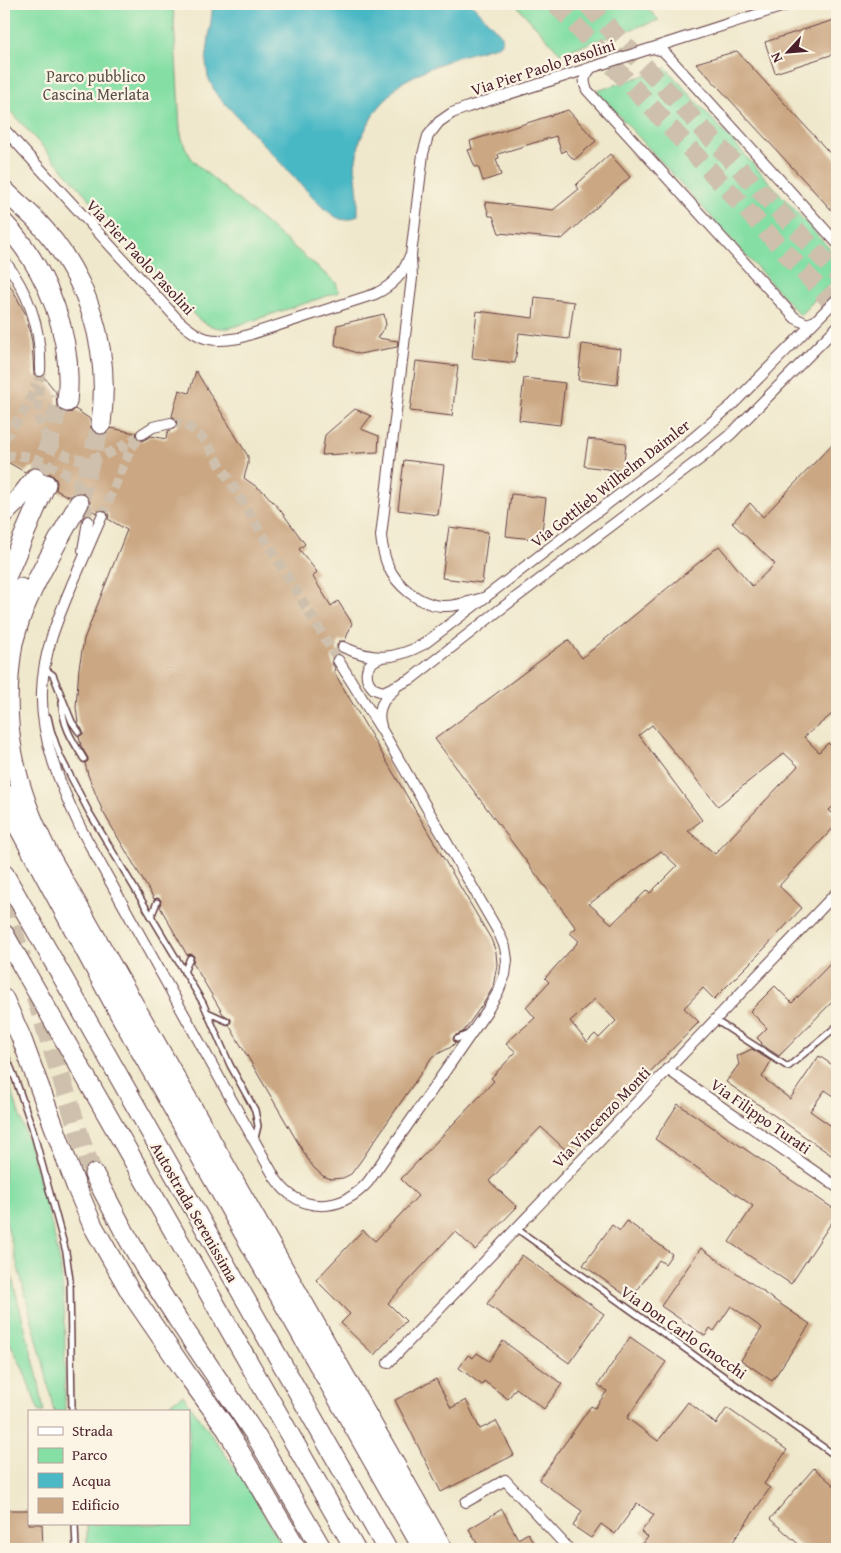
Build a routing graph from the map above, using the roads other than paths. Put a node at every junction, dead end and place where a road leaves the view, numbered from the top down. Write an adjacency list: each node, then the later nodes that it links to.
1 (790, 4): 2 (street, Via Pier Paolo Pasolini)
2 (651, 48): 3 (street, Via Pier Paolo Pasolini); 7 (street)
3 (592, 67): 8 (street, Via Pier Paolo Pasolini); 11 (street)
4 (4, 129): 8 (street, Via Pier Paolo Pasolini)
5 (4, 190): 16 (highway)
6 (4, 223): 14 (highway)
7 (837, 243)
8 (411, 255): 23 (street, Via Pier Paolo Pasolini)
9 (4, 260): 13 (street)
10 (837, 299): 11 (street, Via Gottlieb Wilhelm Daimler)
11 (816, 320): 23 (street, Via Gottlieb Wilhelm Daimler)
12 (837, 327): 29 (street, Via Gottlieb Wilhelm Daimler)
13 (40, 372)
14 (64, 399)
15 (171, 423): 17 (street)
16 (101, 424)
17 (142, 434)
18 (4, 514): 22 (highway)
19 (102, 516): 21 (street)
20 (88, 521): 21 (street)
21 (80, 566): 28 (street)
22 (4, 582)
23 (486, 597): 26 (street, Via Gottlieb Wilhelm Daimler)
24 (4, 623): 71 (highway)
25 (343, 647): 26 (street)
26 (380, 658): 29 (street)
27 (338, 660): 33 (street)
28 (44, 669): 30 (street); 31 (lane)
29 (402, 684): 33 (street)
30 (42, 692): 40 (lane); 54 (street)
31 (62, 698): 32 (lane); 34 (lane)
32 (79, 732)
33 (383, 732): 50 (street)
34 (84, 759)
35 (4, 793): 46 (highway)
36 (4, 818): 46 (highway)
37 (4, 874): 69 (highway, Autostrada Serenissima)
38 (837, 892): 47 (street, Via Vincenzo Monti)
39 (156, 902): 40 (lane)
40 (151, 917): 43 (lane)
41 (4, 934): 68 (highway, Autostrada Serenissima)
42 (190, 958): 43 (lane)
43 (184, 972): 45 (lane)
44 (4, 999): 58 (highway)
45 (207, 1012): 48 (lane); 54 (lane)
46 (119, 1013): 70 (highway)
47 (715, 1020): 49 (lane); 53 (street, Via Vincenzo Monti)
48 (226, 1021)
49 (837, 1026)
50 (474, 1030): 51 (lane); 54 (street)
51 (457, 1039)
52 (4, 1051): 60 (lane)
53 (667, 1069): 56 (street, Via Filippo Turati); 57 (street, Via Vincenzo Monti)
54 (254, 1140)
55 (94, 1174): 67 (highway)
56 (837, 1188)
57 (516, 1228): 59 (street, Via Vincenzo Monti); 61 (lane, Via Don Carlo Gnocchi)
58 (153, 1325): 65 (highway); 66 (highway)
59 (388, 1363)
60 (72, 1410)
61 (837, 1456)
62 (466, 1502): 72 (street)
63 (75, 1526): 64 (lane)
64 (76, 1549)
65 (297, 1549)
66 (314, 1549)
67 (322, 1549)
68 (355, 1549)
69 (387, 1549)
70 (423, 1549)
71 (443, 1549)
72 (569, 1549)

